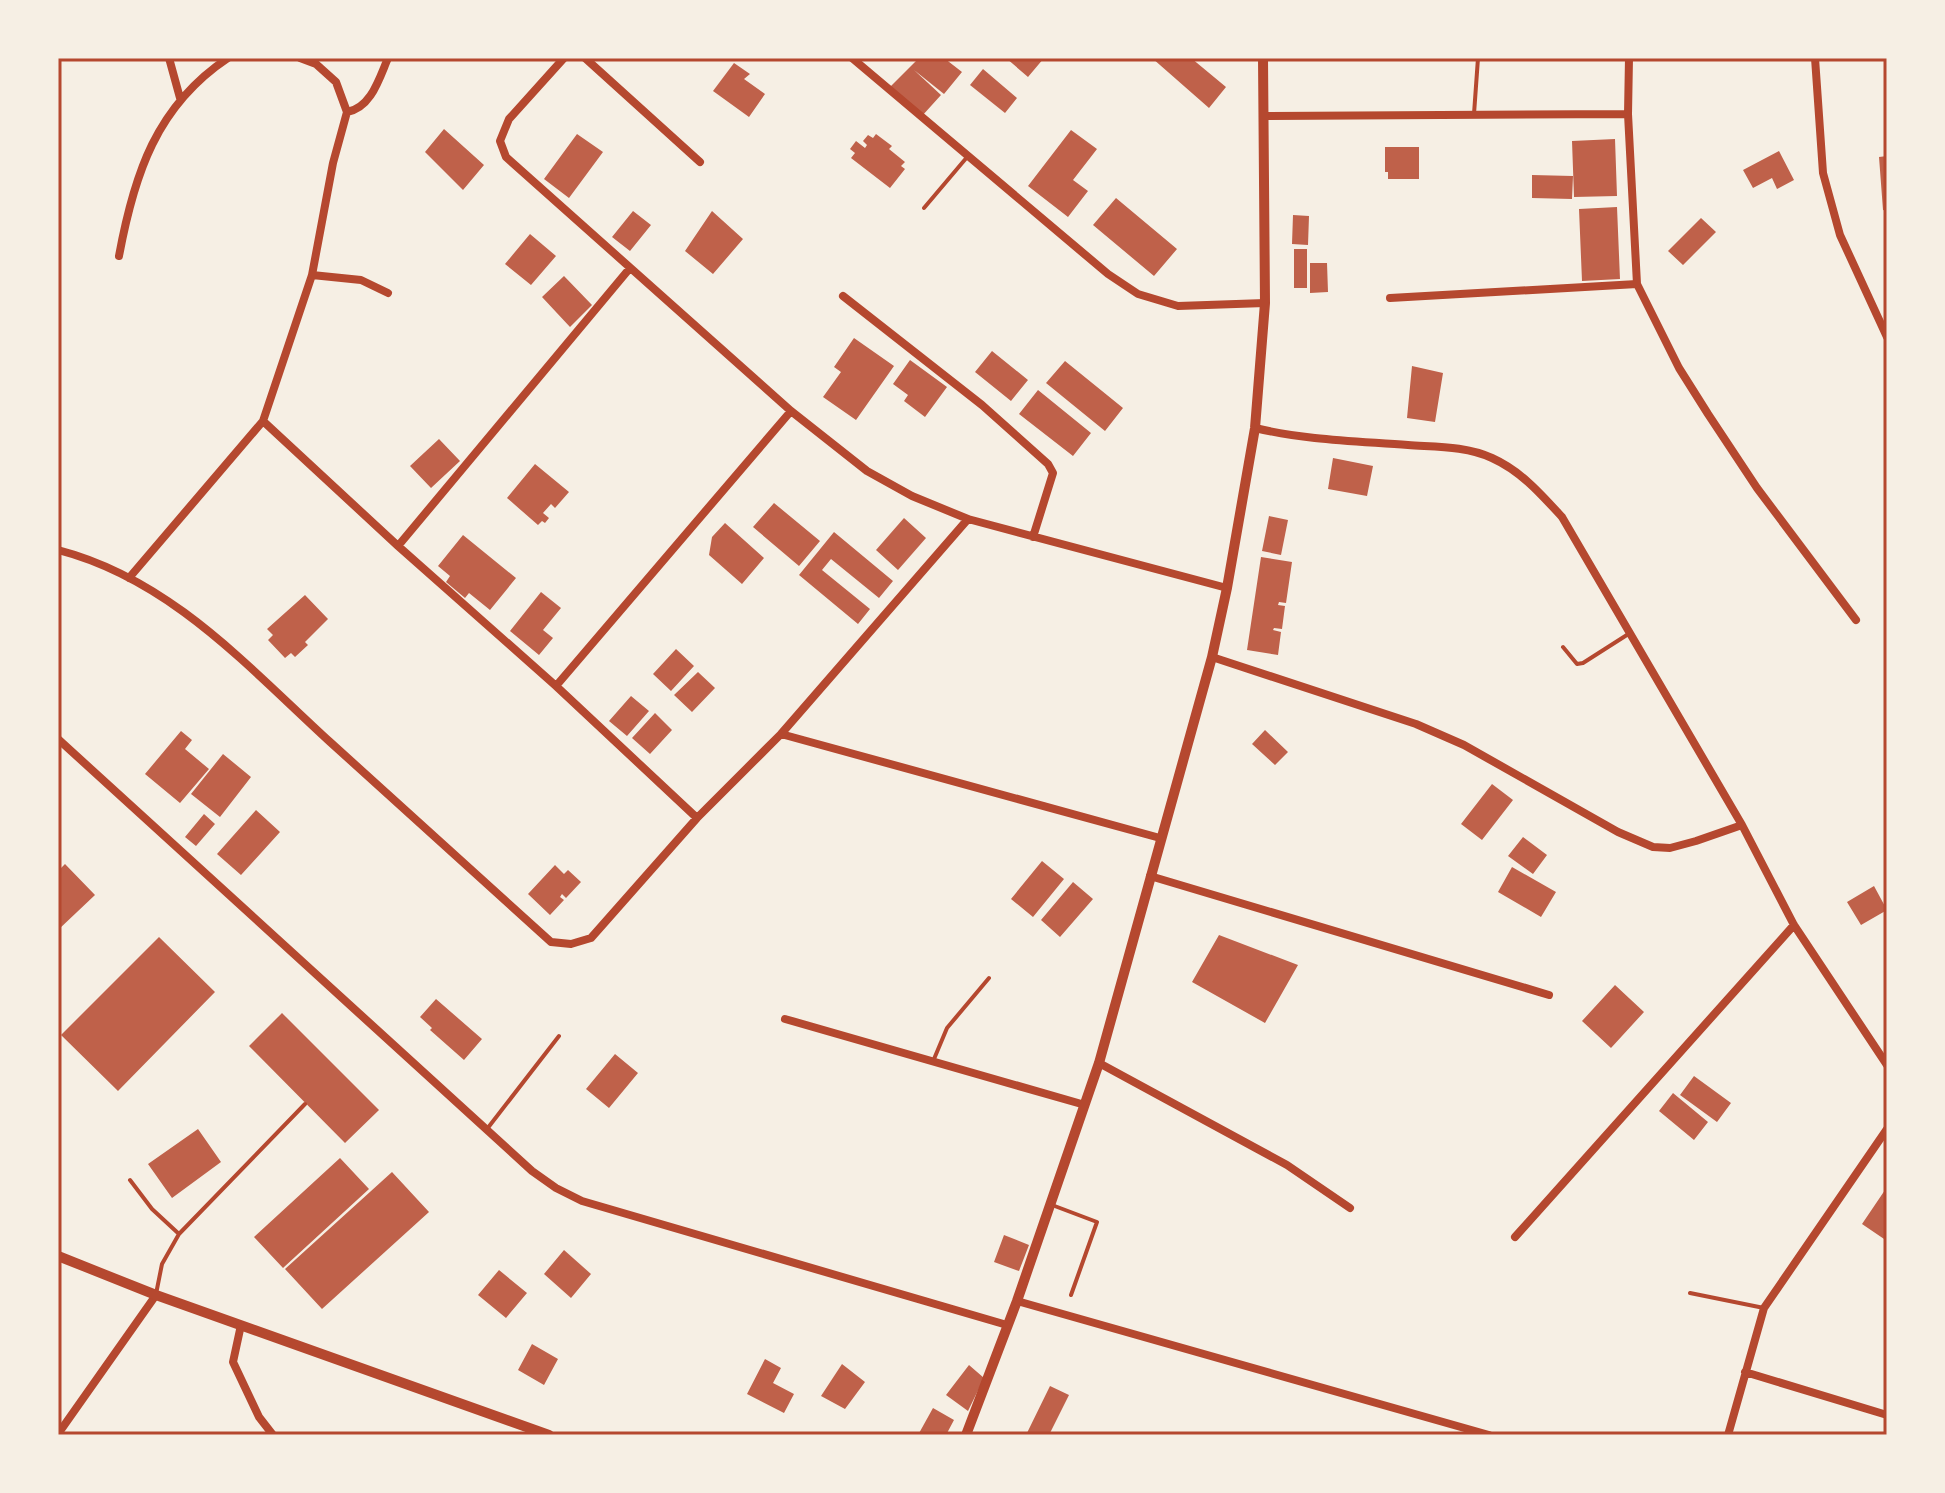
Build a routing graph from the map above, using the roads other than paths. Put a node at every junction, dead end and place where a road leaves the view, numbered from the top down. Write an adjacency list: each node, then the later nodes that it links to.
1 (169, 58): 12 (street)
2 (228, 58): 12 (street)
3 (300, 58): 13 (street)
4 (388, 58): 13 (street)
5 (564, 58): 21 (street)
6 (585, 58): 18 (street)
7 (852, 58): 17 (street)
8 (1263, 58): 16 (street)
9 (1478, 58): 14 (lane)
10 (1629, 58): 15 (street)
11 (1815, 58): 28 (street)
12 (180, 98): 20 (street)
13 (347, 112): 22 (street)
14 (1474, 114): 15 (street); 16 (street)
15 (1628, 114): 23 (street)
16 (1264, 116): 27 (street)
17 (968, 156): 19 (lane); 27 (street)
18 (700, 162)
19 (924, 208)
20 (119, 256)
21 (630, 268): 29 (street); 34 (street)
22 (312, 275): 24 (street); 30 (street)
23 (1637, 284): 26 (street); 38 (street)
24 (388, 293)
25 (843, 296): 33 (street)
26 (1390, 298)
27 (1265, 303): 31 (street)
28 (1887, 337)
29 (791, 411): 32 (street); 42 (street)
30 (263, 421): 34 (street); 36 (street)
31 (1255, 428): 37 (street); 39 (street)
32 (968, 519): 33 (street); 43 (street)
33 (1033, 537): 37 (street)
34 (398, 546): 42 (street)
35 (58, 550): 36 (street)
36 (129, 578): 45 (street)
37 (1227, 588): 41 (street)
38 (1856, 620)
39 (1630, 633): 40 (lane); 46 (street)
40 (1563, 647)
41 (1212, 657): 46 (street); 47 (street)
42 (556, 686): 45 (street)
43 (781, 734): 45 (street); 47 (street)
44 (58, 739): 59 (street)
45 (697, 818)
46 (1742, 825): 49 (street)
47 (1160, 838): 48 (street)
48 (1150, 876): 51 (street); 55 (street)
49 (1794, 925): 56 (street); 65 (street)
50 (989, 978): 54 (lane)
51 (1549, 995)
52 (785, 1019): 54 (street)
53 (559, 1036): 59 (lane)
54 (934, 1062): 58 (street)
55 (1099, 1063): 58 (street); 63 (street)
56 (1887, 1065)
57 (305, 1104): 64 (lane)
58 (1085, 1105): 62 (street)
59 (487, 1129): 73 (street)
60 (1885, 1136): 71 (street)
61 (130, 1180): 64 (lane)
62 (1051, 1204): 69 (lane); 70 (street)
63 (1350, 1208)
64 (179, 1234): 68 (lane)
65 (1515, 1237)
66 (58, 1256): 68 (street)
67 (1690, 1293): 71 (lane)
68 (156, 1295): 72 (street); 76 (street)
69 (1071, 1295)
70 (1017, 1301): 73 (street); 80 (street)
71 (1764, 1308): 74 (street)
72 (241, 1325): 77 (street); 78 (street)
73 (1007, 1325): 79 (street)
74 (1745, 1372): 75 (street); 81 (street)
75 (1887, 1415)
76 (58, 1434)
77 (273, 1435)
78 (549, 1435)
79 (966, 1435)
80 (1489, 1435)
81 (1728, 1435)

